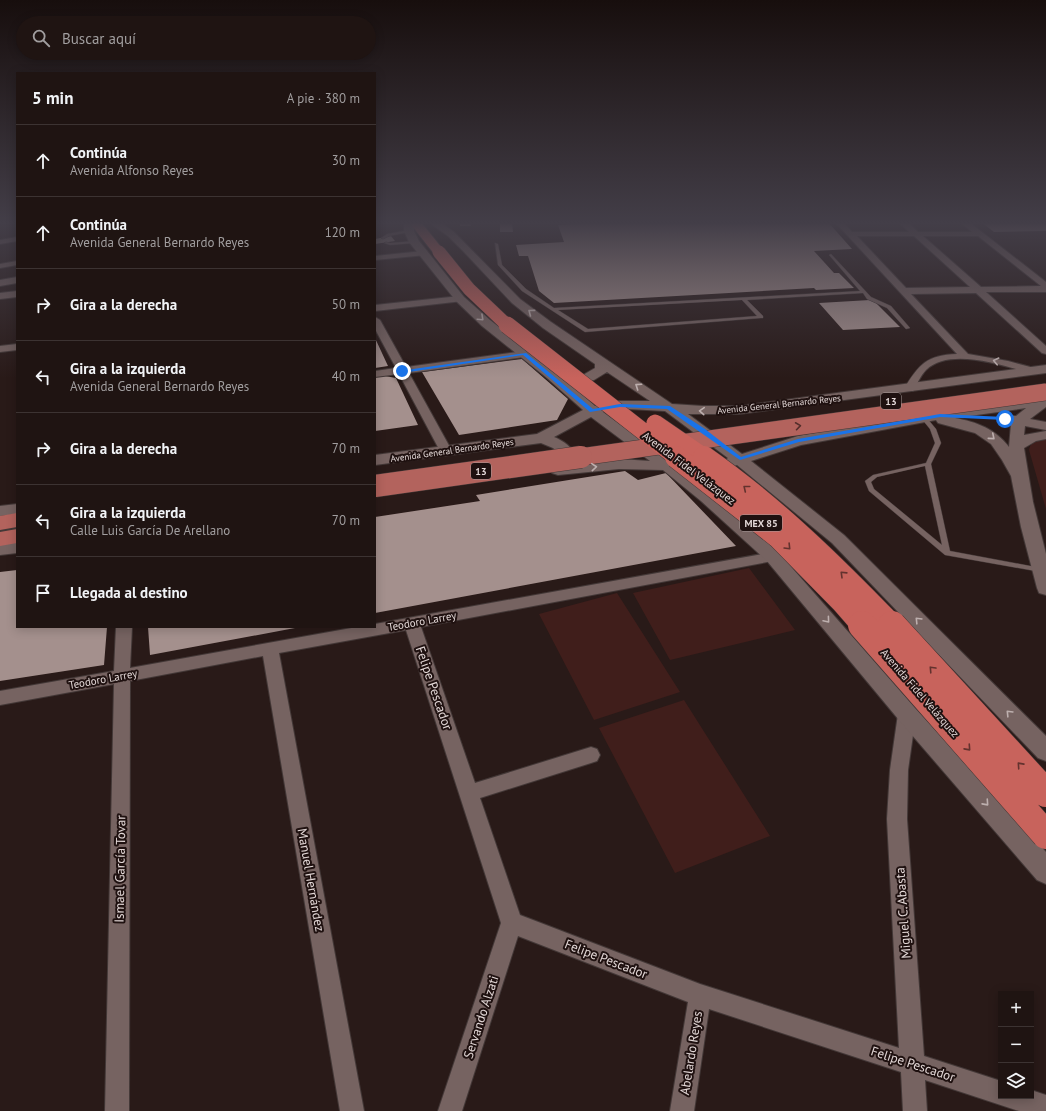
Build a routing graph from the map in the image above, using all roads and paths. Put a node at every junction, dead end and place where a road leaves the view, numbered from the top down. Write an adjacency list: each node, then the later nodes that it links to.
1 (448, 274): 19 (street)
2 (454, 274): 83 (highway, Avenida Fidel Velázquez / MEX 85, one-way to 83, bridge)
3 (468, 274): 80 (highway, Avenida Fidel Velázquez / MEX 85, one-way to 3, bridge)
4 (490, 274): 29 (street, one-way to 4)
5 (508, 274): 21 (lane)
6 (847, 274): 15 (lane)
7 (888, 274): 14 (street)
8 (960, 274): 13 (street)
9 (1028, 274): 12 (street)
10 (16, 280): 11 (street)
11 (0, 284)
12 (1046, 288): 13 (street)
13 (977, 289): 14 (street); 26 (street)
14 (904, 291): 28 (street)
15 (863, 292): 18 (lane); 23 (lane)
16 (16, 294): 17 (street)
17 (0, 296)
18 (743, 298): 21 (lane); 21 (lane)
19 (460, 299): 20 (street); 27 (street, one-way to 27)
20 (376, 308)
21 (552, 309)
22 (376, 322): 30 (street)
23 (908, 328)
24 (16, 347): 25 (street)
25 (0, 349)
26 (1046, 351)
27 (524, 354): 30 (street); 33 (street)
28 (966, 356): 31 (street, one-way to 28); 34 (street)
29 (602, 362): 33 (street); 38 (street, one-way to 29)
30 (402, 371): 32 (street); 47 (street)
31 (1042, 373): 34 (street, Avenida General Bernardo Reyes); 53 (main road, Avenida General Bernardo Reyes / 13, bridge)
32 (376, 374)
33 (552, 375): 39 (street)
34 (910, 389): 37 (street, Avenida General Bernardo Reyes)
35 (1046, 392): 55 (main road, 13, one-way to 35, bridge)
36 (1046, 401): 40 (street); 41 (street)
37 (767, 407): 38 (street, Avenida General Bernardo Reyes, one-way to 38); 45 (street)
38 (669, 408): 39 (street, Avenida General Bernardo Reyes); 48 (street)
39 (592, 411): 44 (street, Avenida General Bernardo Reyes); 51 (street)
40 (931, 417): 41 (street); 45 (street); 50 (lane); 54 (street, one-way to 54)
41 (1019, 420): 42 (street); 46 (street)
42 (1046, 426)
43 (1046, 435): 46 (street)
44 (541, 438): 47 (street, Avenida General Bernardo Reyes); 52 (street)
45 (798, 440): 48 (street)
46 (1017, 446): 54 (street)
47 (446, 451): 49 (street, Avenida General Bernardo Reyes)
48 (740, 459): 51 (street); 59 (street)
49 (376, 460)
50 (928, 464): 67 (lane); 67 (lane)
51 (669, 466): 52 (street, one-way to 51); 62 (street)
52 (556, 470): 56 (street)
53 (376, 471)
54 (1019, 477): 69 (street)
55 (376, 486)
56 (376, 496)
57 (16, 509): 58 (street)
58 (0, 511)
59 (810, 516): 62 (street); 77 (street, one-way to 59)
60 (16, 520): 61 (main road)
61 (0, 522)
62 (739, 526): 68 (street)
63 (16, 536): 64 (main road)
64 (0, 539)
65 (16, 547): 66 (street)
66 (0, 549)
67 (947, 553): 69 (lane)
68 (773, 557): 71 (street, Teodoro Larrey); 76 (street, one-way to 76)
69 (1042, 570): 70 (street)
70 (1046, 588)
71 (412, 623): 73 (street, Teodoro Larrey); 79 (street, Felipe Pescador)
72 (124, 628): 74 (street, Ismael García Tovar)
73 (270, 648): 74 (street, Teodoro Larrey); 92 (street, Manuel Hernández)
74 (122, 675): 75 (street, Teodoro Larrey); 91 (street, Ismael García Tovar)
75 (0, 698)
76 (907, 714): 81 (street, one-way to 81); 87 (street, Miguel C. Abasta)
77 (1046, 751)
78 (591, 755): 79 (street)
79 (470, 793): 85 (street, Felipe Pescador)
80 (1046, 793)
81 (1006, 824): 82 (street); 84 (street)
82 (1046, 829)
83 (1046, 835)
84 (1046, 870)
85 (512, 923): 86 (street, Felipe Pescador); 93 (street, Servando Alzati)
86 (700, 995): 87 (street, Felipe Pescador); 94 (street, Abelardo Reyes)
87 (913, 1064): 88 (street, Felipe Pescador); 95 (street, Miguel C. Abasta)
88 (998, 1092)
89 (1021, 1099): 90 (street)
90 (1046, 1107)
91 (117, 1111)
92 (352, 1111)
93 (450, 1111)
94 (682, 1111)
95 (915, 1111)

